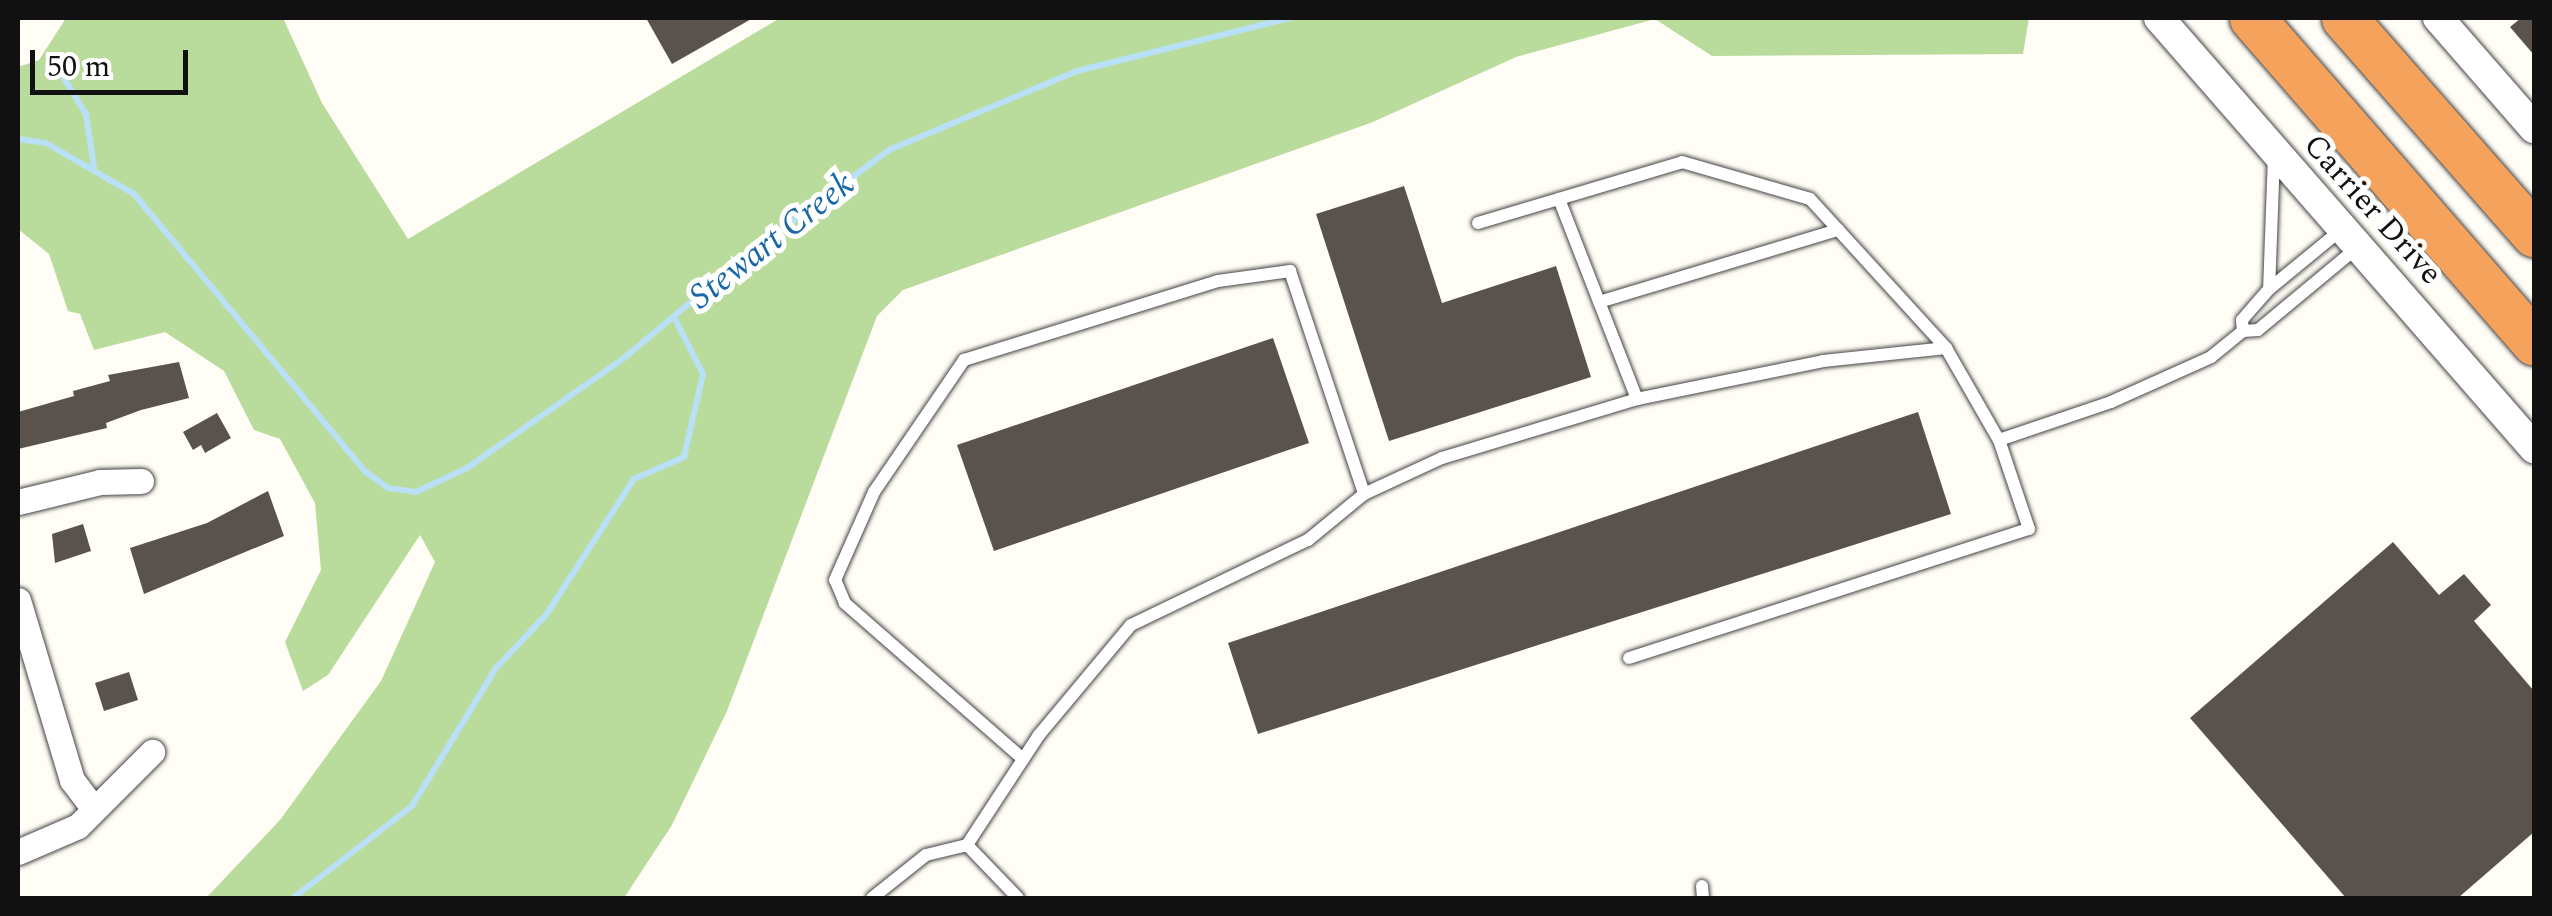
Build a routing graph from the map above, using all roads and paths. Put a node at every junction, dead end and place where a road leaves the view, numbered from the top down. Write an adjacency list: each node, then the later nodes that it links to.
1 (2158, 18): 6 (street, Carrier Drive)
2 (2252, 18): 15 (highway)
3 (2344, 18): 10 (highway)
4 (2438, 18): 5 (street)
5 (2534, 128)
6 (2274, 153): 11 (street, Carrier Drive); 12 (lane)
7 (1559, 199): 8 (lane); 9 (lane); 13 (lane)
8 (1478, 223)
9 (1838, 230): 13 (lane); 16 (lane)
10 (2534, 234)
11 (2350, 238): 12 (lane); 14 (lane); 19 (street, Carrier Drive)
12 (2269, 289): 14 (lane)
13 (1599, 302): 17 (lane)
14 (2243, 330): 18 (lane)
15 (2534, 342)
16 (1946, 348): 17 (lane); 18 (lane)
17 (1637, 399): 21 (lane)
18 (1999, 440): 24 (lane)
19 (2534, 448)
20 (142, 482): 22 (street)
21 (1364, 494): 26 (lane); 26 (lane)
22 (18, 502)
23 (18, 600): 27 (street)
24 (1629, 658)
25 (152, 752): 27 (street)
26 (1023, 760): 28 (lane)
27 (94, 809): 29 (street)
28 (967, 846): 30 (lane); 31 (lane)
29 (18, 852)
30 (872, 898)
31 (1018, 898)

